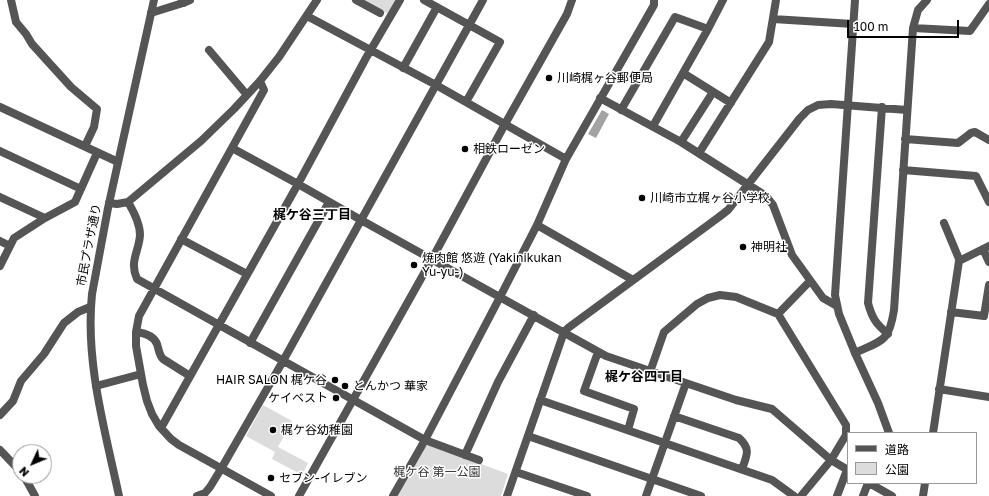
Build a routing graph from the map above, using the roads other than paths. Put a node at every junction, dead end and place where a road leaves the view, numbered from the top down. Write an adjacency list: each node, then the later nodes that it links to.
1 (11, 0): 46 (street)
2 (154, 0): 17 (street, 市民プラザ通り)
3 (317, 0): 19 (street)
4 (356, 0): 18 (street)
5 (400, 0): 26 (street)
6 (424, 0): 16 (street)
7 (484, 0): 22 (street)
8 (572, 0): 41 (street)
9 (654, 0): 33 (street)
10 (723, 0): 24 (street)
11 (776, 0): 20 (street)
12 (855, 0): 21 (street)
13 (927, 0): 23 (street)
14 (185, 1): 17 (street)
15 (989, 4): 23 (street)
16 (437, 7): 22 (street); 27 (street)
17 (151, 13): 52 (street, 市民プラザ通り)
18 (380, 13)
19 (307, 16): 26 (street); 29 (street)
20 (773, 19): 21 (street); 35 (street)
21 (853, 24): 36 (street)
22 (470, 25): 30 (street); 34 (street)
23 (913, 28): 40 (street)
24 (708, 29): 28 (street); 39 (street)
25 (209, 50): 32 (street)
26 (370, 51): 27 (street); 54 (street)
27 (403, 68): 30 (street)
28 (683, 73): 31 (street); 42 (street)
29 (260, 81): 32 (street); 47 (street)
30 (436, 85): 34 (street); 63 (street)
31 (712, 92): 35 (street); 45 (street)
32 (247, 95): 58 (street)
33 (600, 98): 39 (street); 51 (street)
34 (466, 102): 41 (street)
35 (731, 103): 50 (street)
36 (847, 105): 38 (street); 55 (street); 80 (street)
37 (0, 107): 46 (street)
38 (882, 108): 40 (street); 88 (street)
39 (621, 110): 42 (street)
40 (907, 110): 43 (street)
41 (505, 124): 51 (street); 70 (street)
42 (653, 126): 45 (street)
43 (905, 139): 44 (street); 53 (street)
44 (989, 140)
45 (681, 142): 50 (street)
46 (85, 146): 49 (street)
47 (232, 148): 54 (street); 66 (street)
48 (0, 151): 56 (street)
49 (97, 153): 52 (street); 56 (street)
50 (699, 153): 55 (street)
51 (566, 159): 65 (street)
52 (118, 162): 61 (street, 市民プラザ通り)
53 (903, 170): 60 (street); 88 (street)
54 (298, 184): 59 (street); 74 (street)
55 (748, 185): 75 (street); 76 (street)
56 (81, 189): 62 (street)
57 (0, 197): 62 (street)
58 (128, 202): 61 (street); 78 (street)
59 (329, 202): 63 (street); 89 (street)
60 (989, 202)
61 (109, 203): 81 (street, 市民プラザ通り)
62 (45, 218): 68 (street)
63 (361, 220): 70 (street); 92 (street)
64 (944, 223): 71 (street)
65 (537, 225): 75 (street); 79 (street)
66 (181, 239): 74 (street); 78 (street)
67 (0, 242): 68 (street)
68 (10, 246): 73 (street)
69 (986, 247): 71 (street); 72 (street)
70 (432, 259): 79 (street); 100 (street)
71 (959, 261): 82 (street)
72 (989, 262)
73 (0, 266)
74 (247, 274): 85 (street)
75 (633, 280): 87 (street)
76 (810, 281): 80 (street); 83 (street)
77 (989, 285): 82 (street)
78 (154, 288): 85 (street); 86 (street)
79 (500, 297): 84 (street); 109 (street)
80 (837, 306): 91 (street)
81 (90, 307): 97 (street, 市民プラザ通り); 102 (street)
82 (951, 312): 98 (street)
83 (778, 314): 93 (street); 114 (street)
84 (534, 315): 87 (street); 112 (street)
85 (218, 325): 89 (street); 95 (street)
86 (136, 332): 94 (street); 95 (street)
87 (564, 332): 90 (street); 101 (street)
88 (888, 334): 91 (street)
89 (250, 343): 92 (street)
90 (598, 352): 93 (street); 105 (street)
91 (856, 354): 106 (street)
92 (283, 361): 100 (street); 116 (street)
93 (650, 372): 96 (street)
94 (141, 374): 97 (street); 104 (street)
95 (190, 376): 104 (street)
96 (686, 383): 103 (street); 114 (street)
97 (96, 386): 127 (street, 市民プラザ通り)
98 (939, 390): 99 (street); 107 (street)
99 (989, 397)
100 (352, 400): 109 (street); 130 (street)
101 (540, 400): 105 (street); 108 (street)
102 (0, 415)
103 (674, 416): 110 (street); 117 (street)
104 (161, 428): 116 (street)
105 (628, 430): 110 (street)
106 (889, 432)
107 (933, 432)
108 (528, 436): 119 (street); 121 (street)
109 (425, 440): 112 (street); 131 (street)
110 (665, 443): 117 (street); 121 (street)
111 (0, 450): 115 (street)
112 (465, 455): 113 (street)
113 (479, 460)
114 (831, 460): 118 (street); 137 (street)
115 (12, 463)
116 (221, 469): 128 (street); 129 (street)
117 (742, 469): 136 (street)
118 (847, 469)
119 (516, 472): 132 (street); 133 (street)
120 (847, 472): 138 (street)
121 (652, 479): 134 (street); 135 (street)
122 (28, 484): 126 (street)
123 (869, 484): 139 (street)
124 (871, 484): 140 (street)
125 (925, 484): 141 (street)
126 (35, 496)
127 (119, 496)
128 (197, 496)
129 (270, 496)
130 (299, 496)
131 (393, 496)
132 (507, 496)
133 (587, 496)
134 (646, 496)
135 (701, 496)
136 (794, 496)
137 (801, 496)
138 (837, 496)
139 (863, 496)
140 (892, 496)
141 (923, 496)

